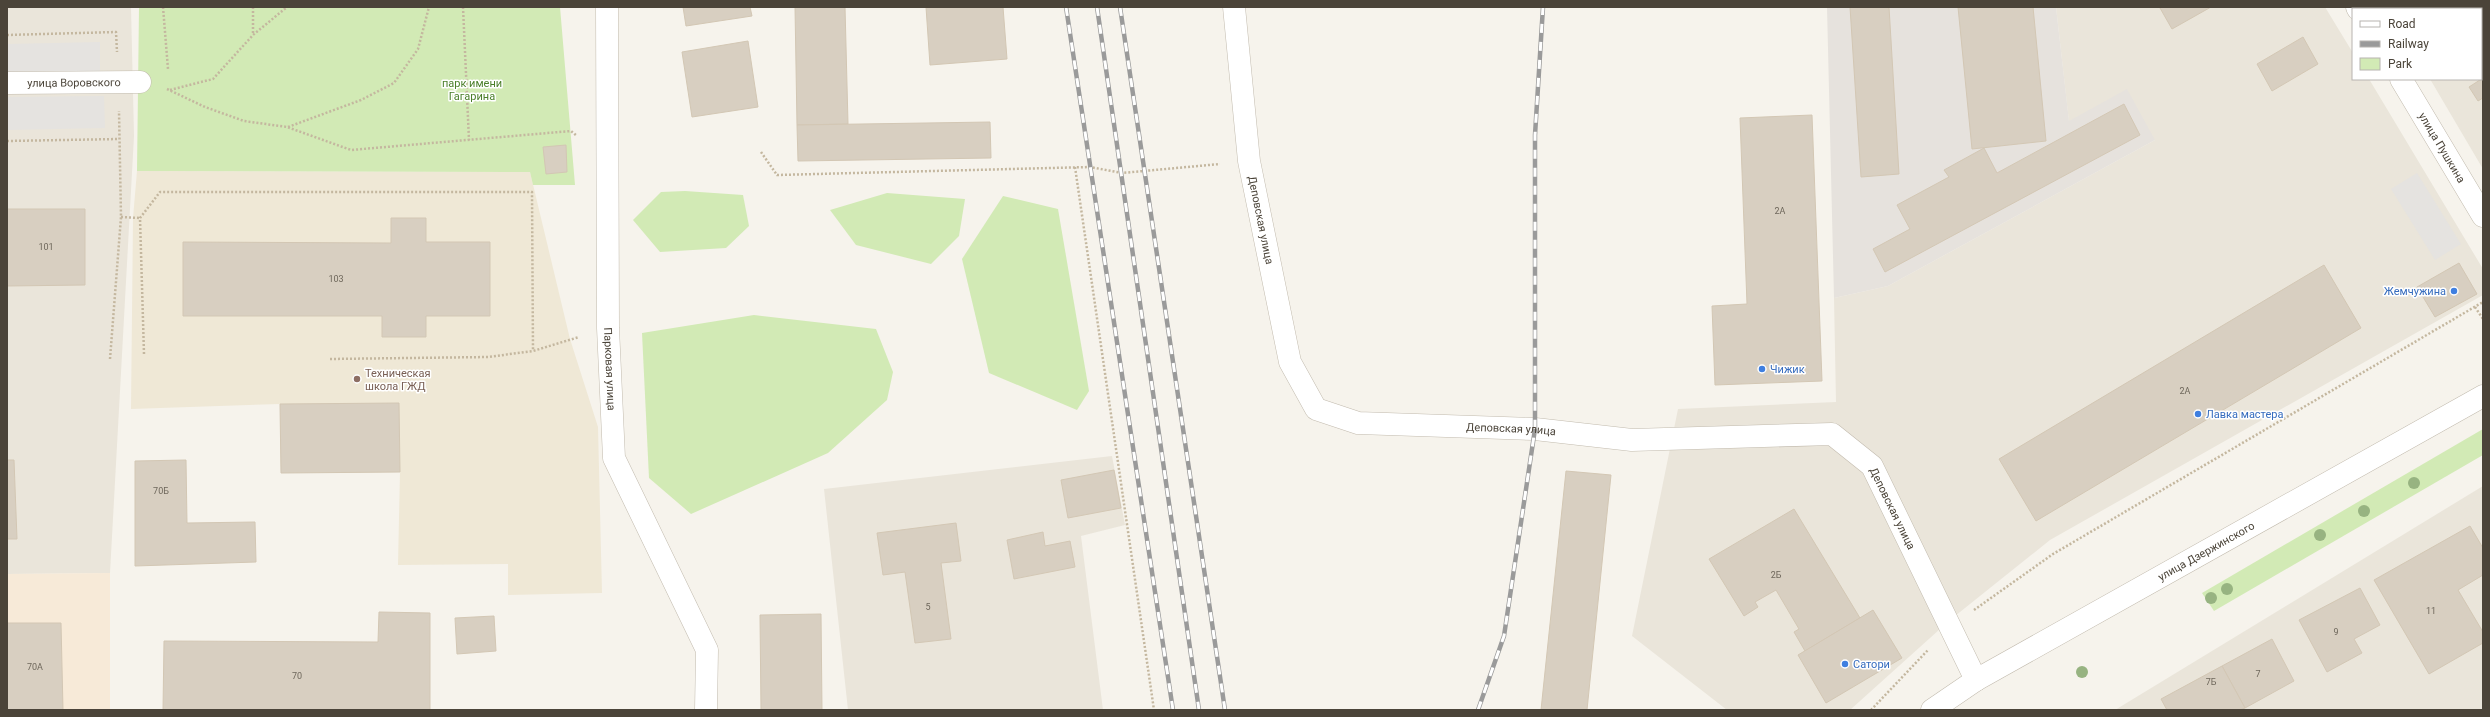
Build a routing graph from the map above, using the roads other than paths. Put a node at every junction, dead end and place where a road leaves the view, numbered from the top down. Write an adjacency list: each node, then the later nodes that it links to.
1 (607, 7): 9 (street, Парковая улица)
2 (1234, 7): 8 (street, Деповская улица)
3 (2402, 80): 6 (street, улица Пушкина)
4 (130, 81): 5 (street, улица Воровского)
5 (7, 83)
6 (2483, 216)
7 (2483, 396): 8 (street, улица Дзержинского)
8 (1976, 680): 10 (street, улица Дзержинского)
9 (706, 710)
10 (1932, 710)

